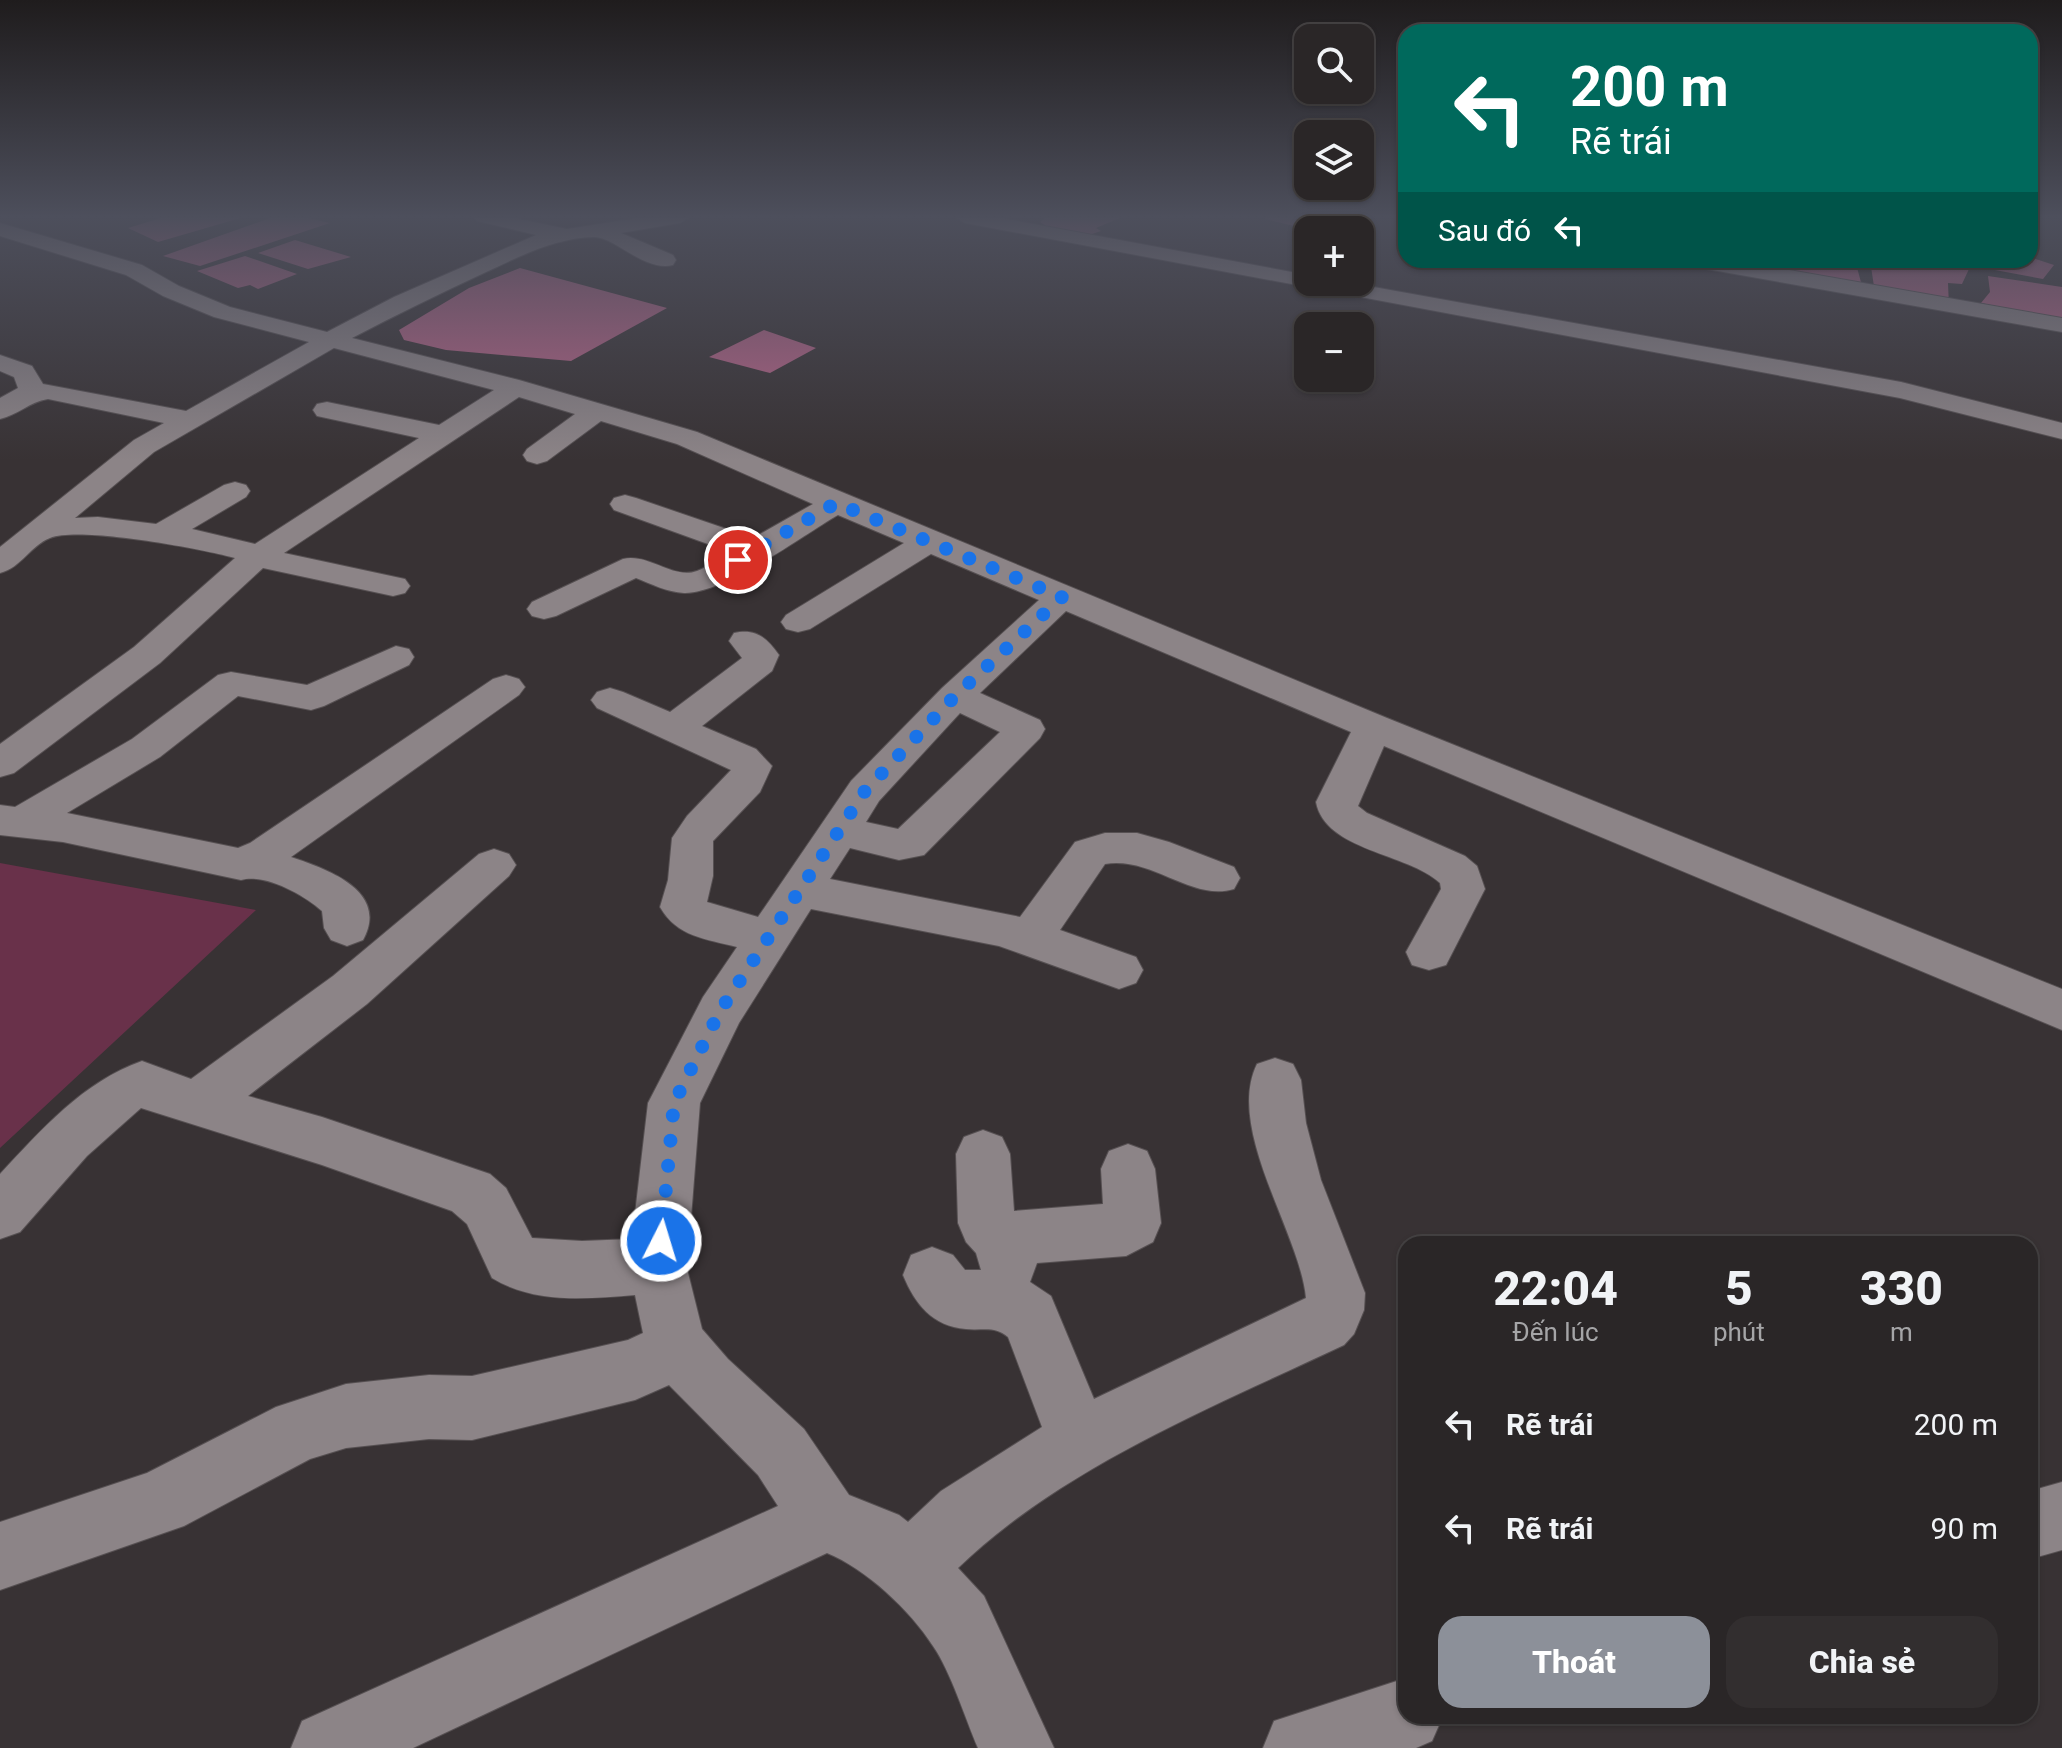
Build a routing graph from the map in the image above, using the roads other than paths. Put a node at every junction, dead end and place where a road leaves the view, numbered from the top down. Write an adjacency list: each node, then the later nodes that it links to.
1 (189, 299): 6 (street)
2 (410, 299): 6 (street)
3 (1399, 299): 14 (street)
4 (1913, 299): 5 (street)
5 (2062, 325)
6 (330, 340): 8 (street); 13 (street)
7 (0, 363): 9 (street)
8 (515, 388): 12 (street); 15 (street)
9 (32, 392): 11 (street); 13 (street)
10 (327, 410): 15 (street)
11 (0, 411)
12 (597, 411): 16 (street); 18 (street)
13 (190, 420): 21 (street)
14 (2062, 431)
15 (441, 434): 25 (street)
16 (537, 455)
17 (235, 491): 22 (street)
18 (836, 503): 23 (street); 24 (street)
19 (625, 504): 24 (street)
20 (0, 532): 21 (street)
21 (39, 532): 22 (street); 26 (street)
22 (162, 534): 25 (street)
23 (928, 542): 28 (street); 30 (street)
24 (756, 550): 29 (street)
25 (258, 556): 27 (street); 38 (street)
26 (0, 563)
27 (393, 586)
28 (1062, 597): 34 (street); 36 (street)
29 (544, 609)
30 (798, 622)
31 (747, 641): 37 (street)
32 (396, 657): 39 (street)
33 (506, 687): 41 (street)
34 (955, 696): 40 (street); 40 (street)
35 (610, 700): 37 (street)
36 (1373, 727): 48 (street); 50 (street)
37 (673, 729): 46 (street)
38 (0, 764)
39 (11, 821): 41 (street)
40 (838, 830): 44 (street)
41 (253, 861): 45 (street)
42 (494, 865): 52 (street)
43 (1218, 878): 47 (street)
44 (797, 890): 46 (street); 47 (street)
45 (347, 928)
46 (767, 937): 57 (street)
47 (1031, 937): 49 (street)
48 (1429, 952)
49 (1119, 970)
50 (2062, 1010)
51 (1275, 1080): 61 (street)
52 (199, 1103): 55 (street); 57 (street)
53 (983, 1154): 56 (street)
54 (1128, 1169): 56 (street)
55 (0, 1213)
56 (1001, 1239): 59 (street)
57 (659, 1265): 60 (street)
58 (932, 1275): 59 (street)
59 (1019, 1306): 61 (street)
60 (679, 1347): 63 (street); 65 (street)
61 (1079, 1441): 66 (street)
62 (2062, 1516): 64 (street)
63 (826, 1519): 66 (street); 68 (street)
64 (2038, 1523)
65 (0, 1556)
66 (910, 1567): 69 (street)
67 (1398, 1718): 70 (street)
68 (329, 1748)
69 (1016, 1748)
70 (1301, 1748)

